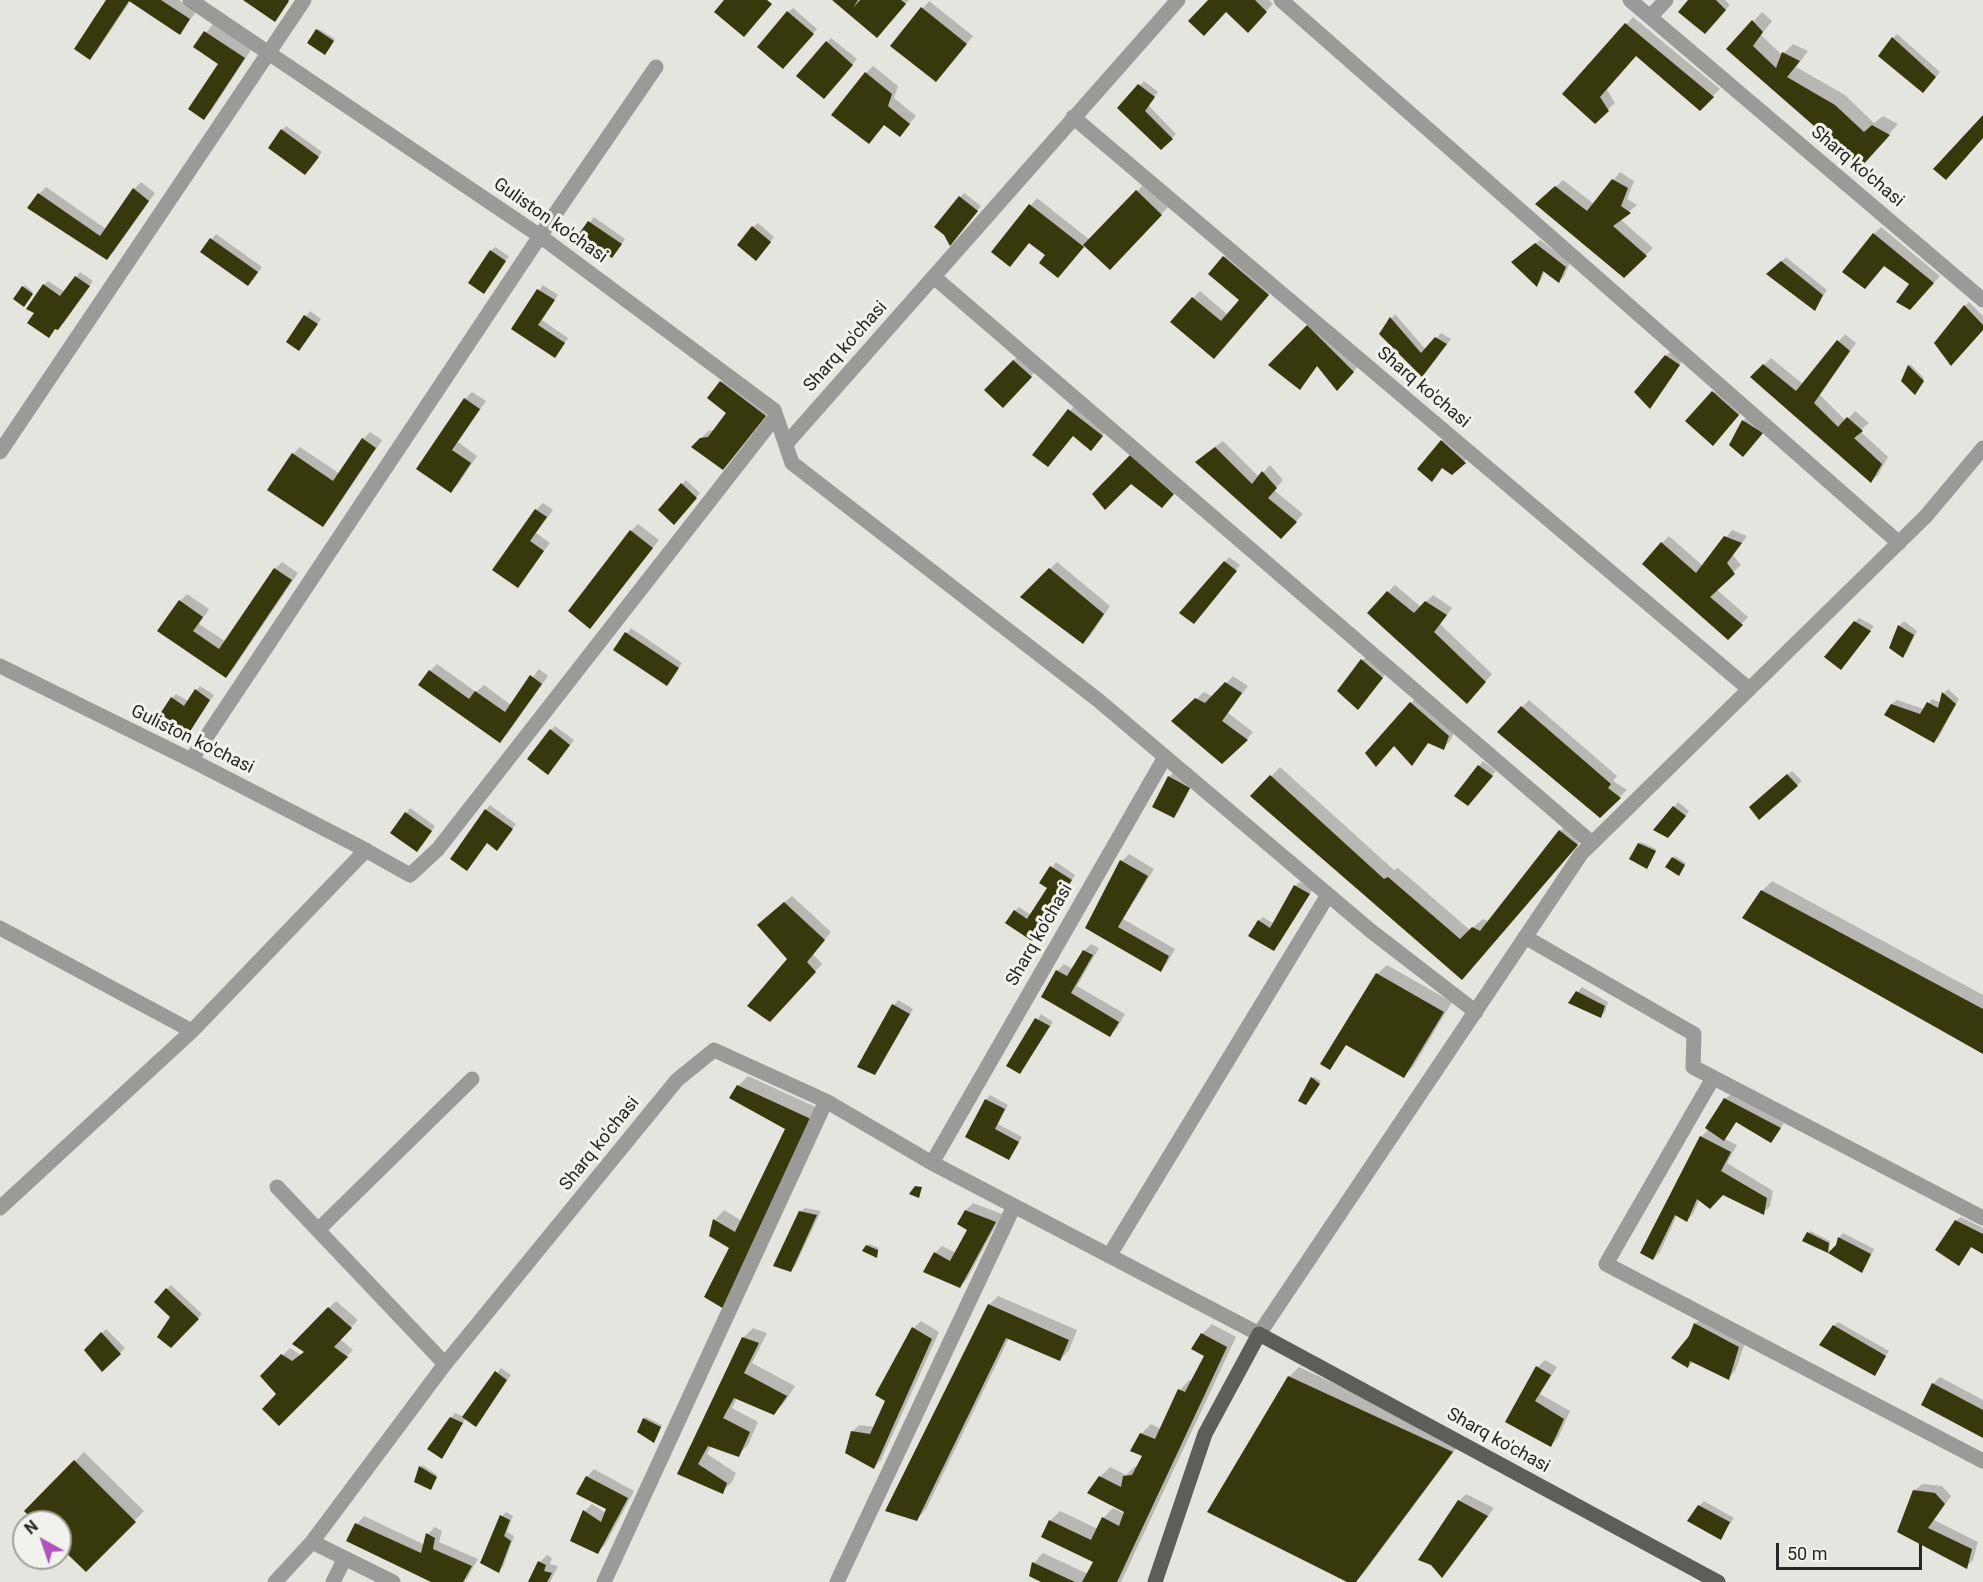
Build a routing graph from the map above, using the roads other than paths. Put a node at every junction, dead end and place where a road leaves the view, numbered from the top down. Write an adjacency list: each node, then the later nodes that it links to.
1 (190, 0): 8 (street, Guliston ko'chasi)
2 (304, 0): 8 (street)
3 (1178, 0): 10 (street, Sharq ko'chasi)
4 (1281, 0): 18 (street)
5 (1630, 0): 7 (street, Sharq ko'chasi)
6 (1666, 0): 7 (street)
7 (1650, 17): 13 (street, Sharq ko'chasi)
8 (268, 52): 11 (street, Guliston ko'chasi); 17 (street)
9 (656, 67): 11 (street)
10 (1073, 117): 12 (street, Sharq ko'chasi); 20 (street, Sharq ko'chasi)
11 (540, 236): 14 (street, Guliston ko'chasi); 22 (street)
12 (934, 277): 15 (street, Sharq ko'chasi); 23 (street)
13 (1983, 300)
14 (776, 416): 15 (street, Guliston ko'chasi); 24 (street, Guliston ko'chasi)
15 (786, 444): 21 (street, Guliston ko'chasi)
16 (1983, 448): 18 (street)
17 (0, 452)
18 (1899, 543): 20 (street)
19 (0, 666): 22 (street, Guliston ko'chasi)
20 (1749, 689): 23 (street)
21 (1165, 757): 25 (street, Guliston ko'chasi); 33 (street, Sharq ko'chasi)
22 (192, 760): 24 (street, Guliston ko'chasi)
23 (1592, 843): 27 (street)
24 (366, 850): 29 (street)
25 (1328, 895): 28 (street, Guliston ko'chasi); 39 (street)
26 (0, 928): 29 (street)
27 (1526, 937): 28 (street); 30 (street)
28 (1476, 1012): 40 (street)
29 (192, 1031): 36 (street)
30 (1713, 1078): 37 (street); 42 (street)
31 (472, 1079): 38 (street)
32 (826, 1101): 33 (street, Sharq ko'chasi); 41 (street, Sharq ko'chasi); 48 (street)
33 (932, 1163): 35 (street, Sharq ko'chasi)
34 (278, 1187): 38 (street)
35 (1014, 1206): 39 (street, Sharq ko'chasi); 49 (street)
36 (0, 1208)
37 (1983, 1218)
38 (318, 1230): 41 (street)
39 (1109, 1256): 40 (street, Sharq ko'chasi)
40 (1259, 1334): 50 (main road); 51 (main road, Sharq ko'chasi)
41 (445, 1364): 43 (street)
42 (1983, 1461)
43 (312, 1542): 44 (street); 45 (street)
44 (345, 1558): 46 (street); 47 (street)
45 (275, 1582)
46 (333, 1582)
47 (393, 1582)
48 (604, 1582)
49 (837, 1582)
50 (1155, 1582)
51 (1718, 1582)

